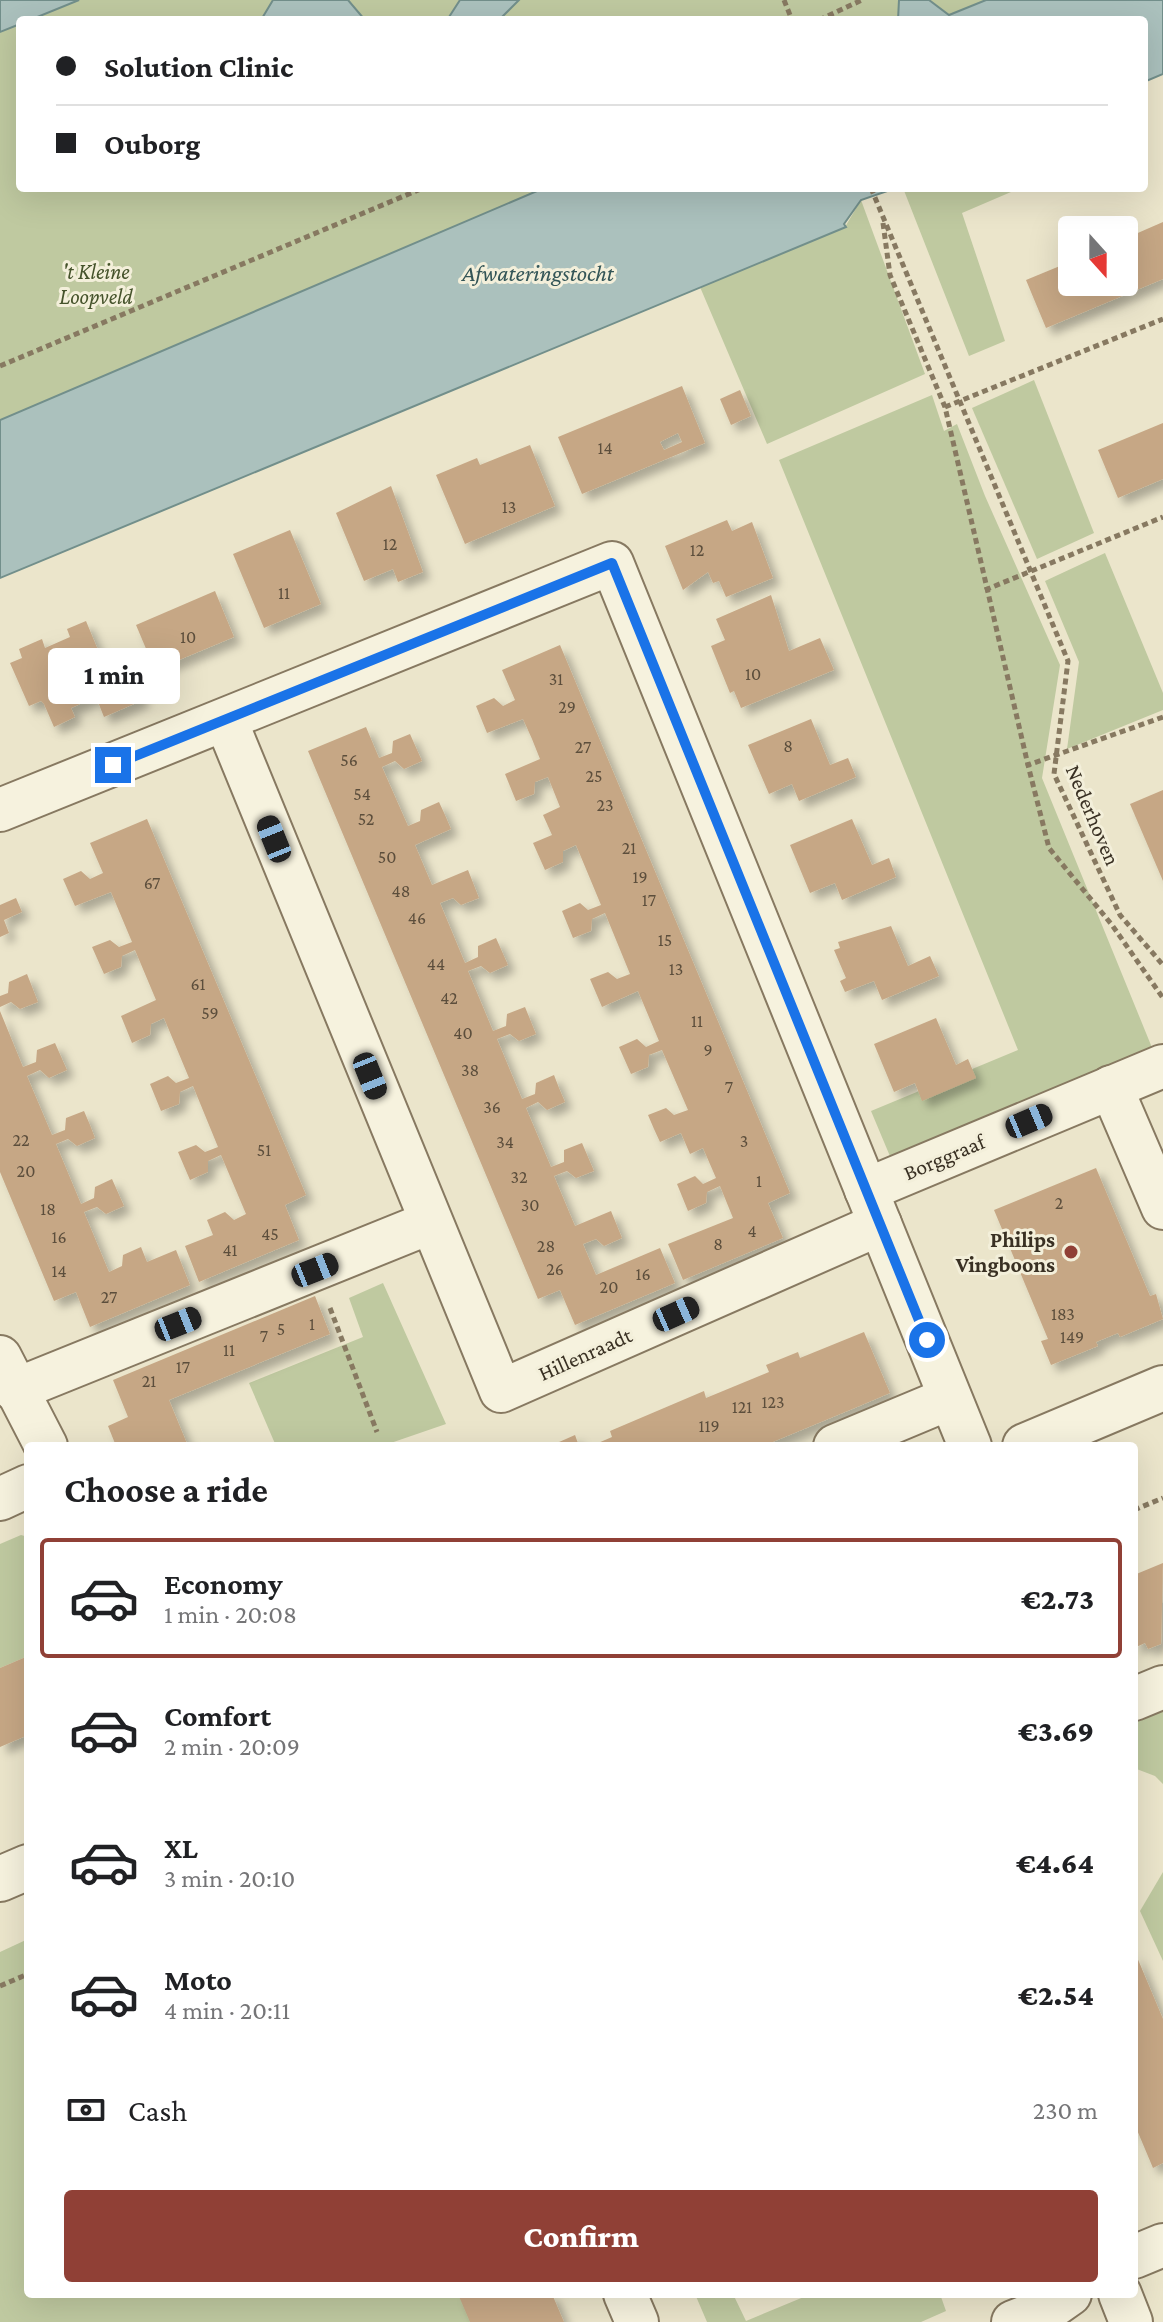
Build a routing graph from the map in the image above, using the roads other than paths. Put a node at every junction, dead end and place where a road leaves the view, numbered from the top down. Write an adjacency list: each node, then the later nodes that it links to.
1 (226, 721): 2 (street); 5 (street); 7 (street, Hillenraadt)
2 (0, 810)
3 (1163, 1066): 4 (street, Borggraaf)
4 (1111, 1087): 5 (street, Borggraaf); 6 (street)
5 (873, 1207): 7 (street, Hillenraadt); 10 (street)
6 (1163, 1208)
7 (429, 1223): 8 (street)
8 (7, 1373): 12 (street)
9 (1163, 1388): 15 (street)
10 (950, 1398): 13 (street); 14 (street)
11 (1163, 1421): 16 (street)
12 (44, 1442)
13 (845, 1442)
14 (968, 1442)
15 (1035, 1442)
16 (1113, 1442)
17 (24, 1488): 18 (street)
18 (0, 1499)
19 (1163, 1687): 20 (street)
20 (1138, 1697)
21 (24, 1869): 22 (street)
22 (0, 1879)
23 (24, 1899): 24 (street)
24 (0, 1908)
25 (1163, 2245): 26 (street)
26 (1138, 2255)
27 (627, 2298): 30 (street)
28 (1064, 2298): 31 (street)
29 (1122, 2298): 32 (street)
30 (637, 2322)
31 (1013, 2322)
32 (1131, 2322)

